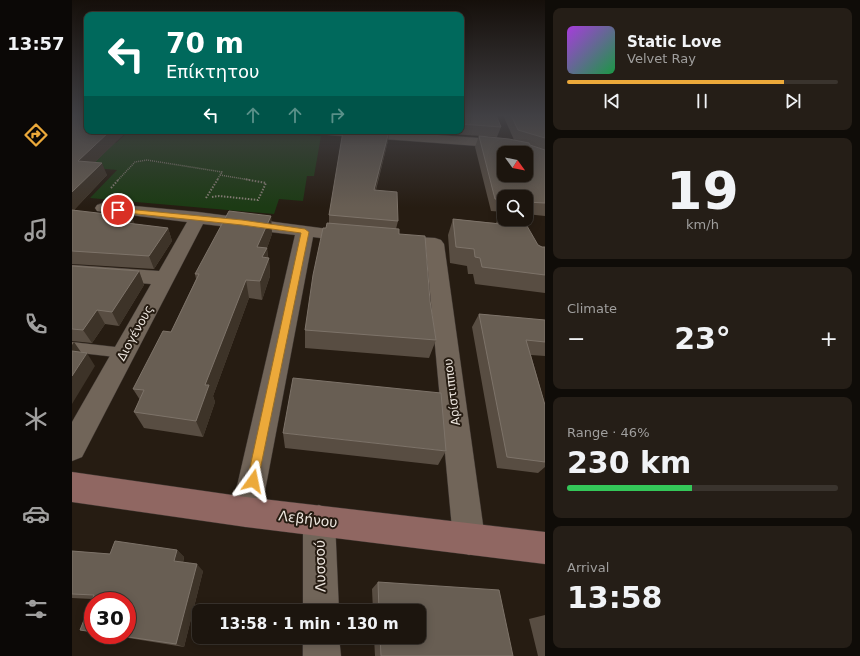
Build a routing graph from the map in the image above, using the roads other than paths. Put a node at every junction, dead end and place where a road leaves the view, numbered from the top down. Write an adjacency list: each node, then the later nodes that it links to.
1 (512, 146): 2 (street)
2 (545, 157)
3 (103, 208): 4 (street)
4 (202, 208): 5 (street); 7 (street, Διογένους)
5 (305, 232): 12 (street); 14 (street, Αρίστιππου)
6 (72, 271): 7 (street)
7 (165, 278): 9 (street, Διογένους)
8 (72, 347): 9 (lane)
9 (124, 353): 10 (street, Διογένους)
10 (72, 448)
11 (72, 487): 12 (street, Λεβήνου)
12 (246, 512): 13 (street, Λεβήνου)
13 (319, 521): 14 (street, Λεβήνου); 16 (street, Λυσσού)
14 (469, 539): 15 (street, Λεβήνου)
15 (545, 548)
16 (321, 604)
17 (321, 644): 18 (street)
18 (322, 656)

